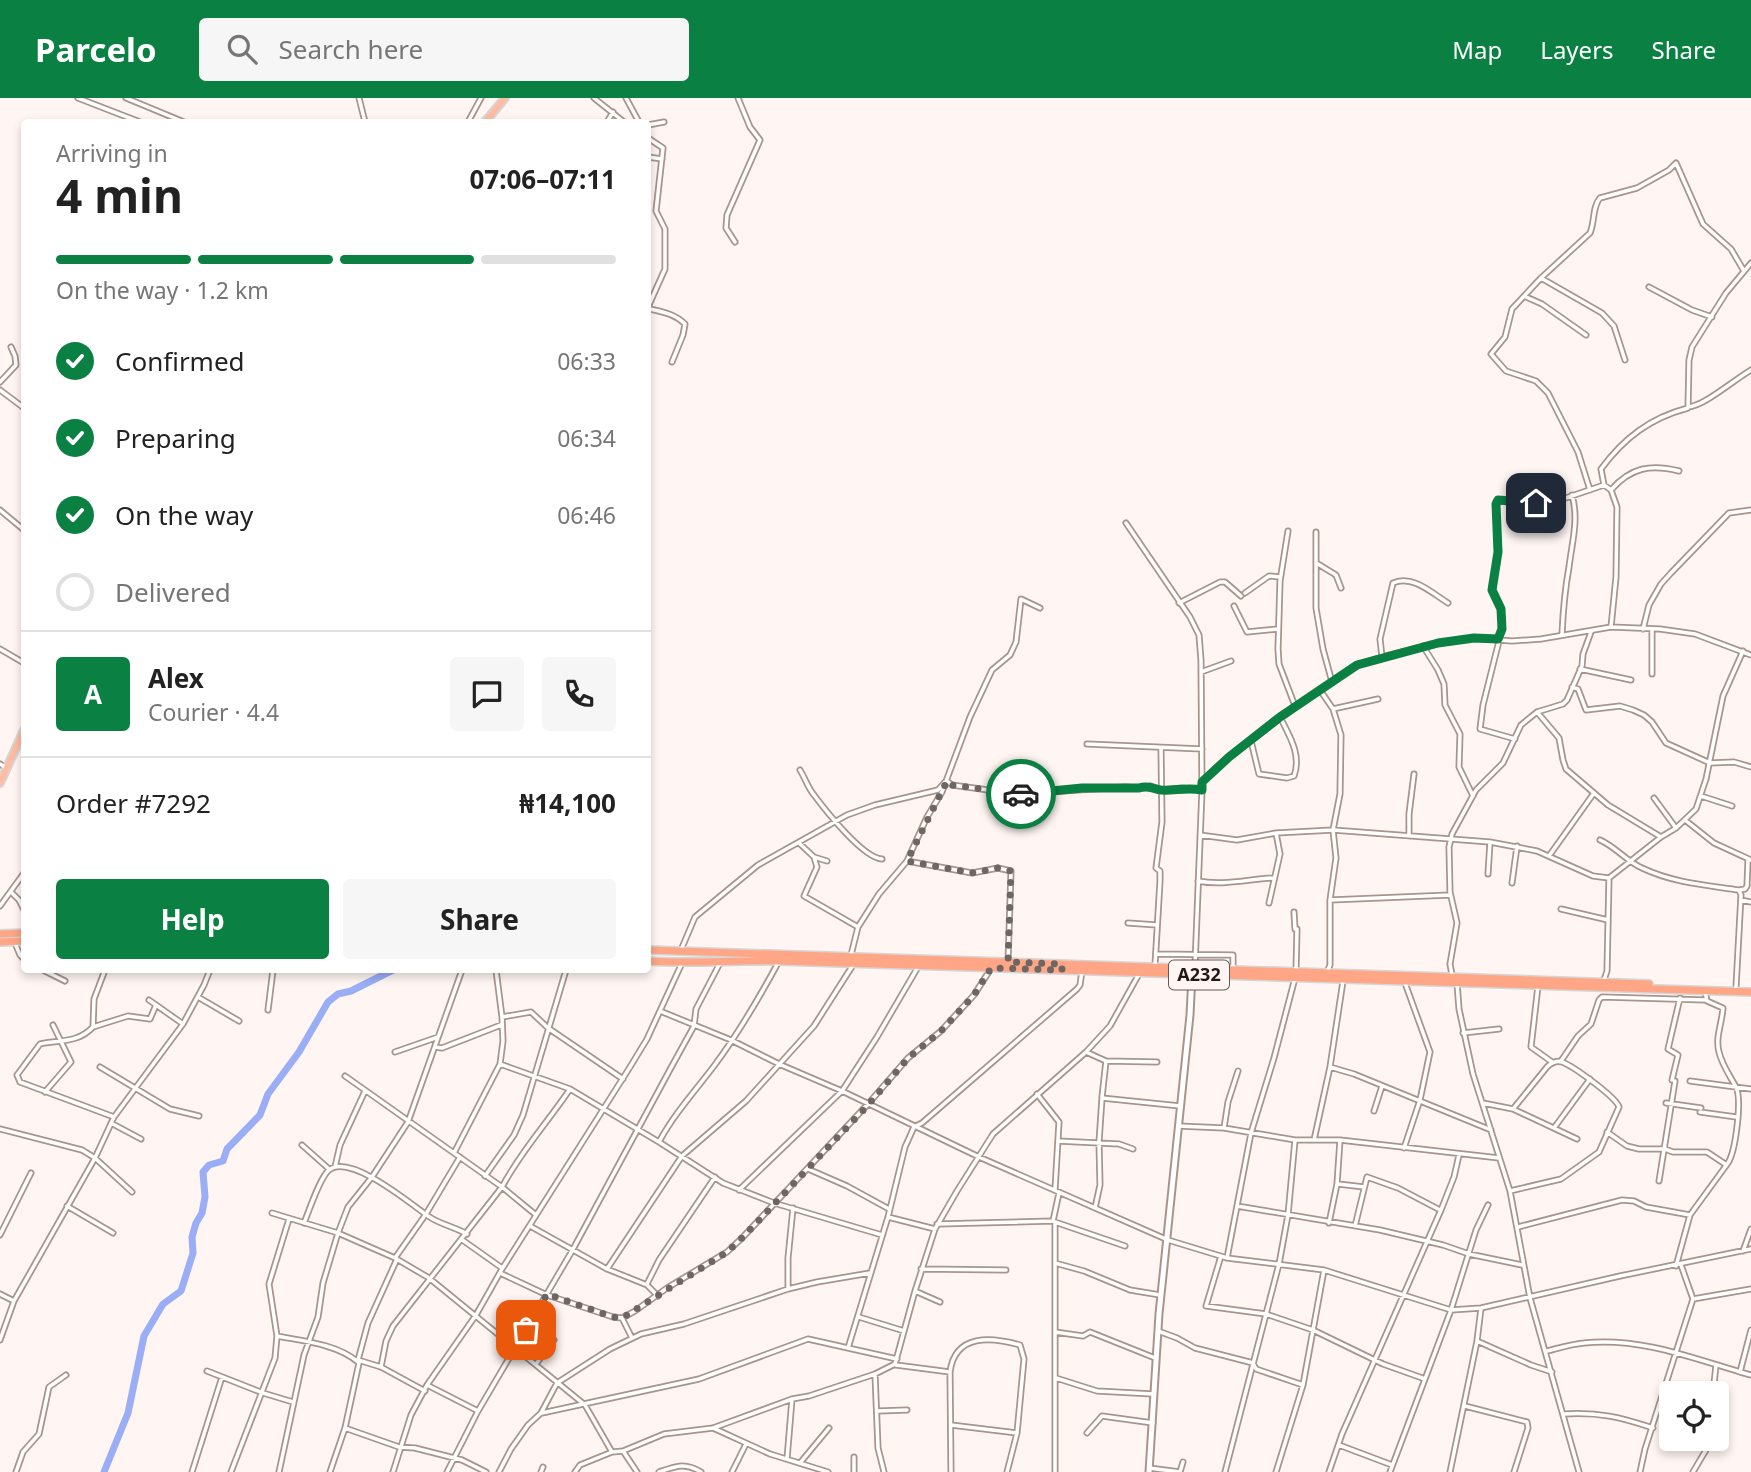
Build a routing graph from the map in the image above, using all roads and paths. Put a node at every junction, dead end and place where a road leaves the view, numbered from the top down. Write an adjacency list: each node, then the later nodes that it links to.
1 (79, 98): 10 (street)
2 (126, 98): 11 (street)
3 (359, 98): 12 (street)
4 (481, 98): 13 (street)
5 (505, 98): 14 (main road)
6 (594, 98): 9 (street)
7 (626, 98): 17 (street)
8 (738, 98): 23 (street)
9 (613, 112): 15 (street); 16 (street)
10 (132, 119)
11 (177, 119)
12 (364, 119)
13 (470, 119)
14 (488, 119)
15 (609, 119)
16 (621, 119)
17 (637, 119)
18 (664, 122): 19 (street)
19 (651, 124)
20 (651, 140): 22 (street)
21 (651, 158): 22 (street)
22 (662, 159): 29 (street)
23 (735, 243)
24 (1751, 263): 25 (street)
25 (1745, 272): 26 (street); 31 (street)
26 (1541, 278): 28 (street); 34 (street)
27 (1649, 287): 31 (street)
28 (1524, 296): 32 (street); 42 (street)
29 (651, 300)
30 (651, 310): 35 (street)
31 (1712, 317): 39 (street)
32 (1586, 335)
33 (11, 347): 37 (street)
34 (1625, 360)
35 (672, 362)
36 (1751, 370): 39 (street)
37 (1, 387): 38 (street)
38 (21, 405)
39 (1688, 407): 41 (street)
40 (1679, 471): 43 (street)
41 (1604, 485): 42 (street); 43 (street)
42 (1590, 490): 44 (street)
43 (1611, 490): 58 (street)
44 (1572, 495): 63 (street); 64 (street)
45 (0, 510): 48 (street)
46 (1751, 510): 60 (street)
47 (1126, 523): 54 (street)
48 (21, 528)
49 (1288, 531): 52 (street)
50 (1316, 532): 51 (street)
51 (1318, 564): 53 (street); 76 (street)
52 (1280, 577): 54 (street); 59 (street)
53 (1341, 587)
54 (1179, 603): 73 (street)
55 (1448, 603): 69 (street)
56 (1234, 606): 59 (street)
57 (1040, 608): 95 (street)
58 (1611, 627): 60 (street); 62 (street)
59 (1278, 629): 80 (street)
60 (1642, 629): 61 (street)
61 (1652, 629): 67 (street); 74 (street)
62 (1591, 632): 63 (street); 72 (street)
63 (1562, 634): 64 (street)
64 (1498, 639): 65 (street); 85 (street)
65 (1423, 646): 69 (street); 102 (street)
66 (0, 649): 70 (street)
67 (1743, 651): 68 (street); 90 (street)
68 (1751, 655)
69 (1382, 657): 76 (street)
70 (21, 661)
71 (1231, 661): 73 (street)
72 (1580, 669): 75 (street); 77 (street)
73 (1201, 672): 89 (street)
74 (1652, 674)
75 (1631, 680)
76 (1332, 681): 78 (street)
77 (1572, 687): 82 (street); 90 (street)
78 (1320, 690): 80 (street); 81 (street)
79 (1378, 699): 81 (street)
80 (1295, 706): 83 (street)
81 (1334, 709): 109 (street)
82 (1537, 712): 85 (street); 101 (street)
83 (1280, 717): 86 (street); 86 (street)
84 (21, 735): 91 (main road)
85 (1516, 739): 102 (street)
86 (1251, 741): 96 (street)
87 (1087, 744): 88 (street)
88 (1161, 748): 89 (street); 98 (street)
89 (1202, 749): 96 (street)
90 (1710, 763): 92 (street); 103 (street)
91 (3, 766): 97 (main road)
92 (1751, 767)
93 (800, 771): 107 (street)
94 (1414, 775): 112 (street)
95 (947, 781): 98 (street); 100 (street)
96 (1202, 782): 99 (street)
97 (0, 783)
98 (1162, 790): 99 (street); 145 (street)
99 (1202, 790): 111 (street)
100 (940, 791): 107 (street); 124 (street)
101 (1594, 793): 113 (street); 119 (street)
102 (1473, 796): 115 (street)
103 (1701, 796): 105 (street); 106 (street)
104 (1654, 798): 108 (street)
105 (1732, 806)
106 (1685, 820): 108 (street); 122 (street)
107 (837, 821): 117 (street); 121 (street)
108 (1676, 828): 113 (street)
109 (1333, 830): 110 (street); 112 (street); 135 (street)
110 (1276, 833): 111 (street); 128 (street)
111 (1200, 835): 130 (street)
112 (1409, 835): 115 (street)
113 (1661, 837): 125 (street)
114 (1601, 840): 125 (street)
115 (1452, 841): 116 (street); 134 (street)
116 (1490, 842): 118 (street); 126 (street)
117 (799, 843): 120 (street); 153 (street)
118 (1517, 846): 119 (street); 131 (street)
119 (1549, 856): 129 (street)
120 (814, 857): 123 (street); 146 (street)
121 (882, 859)
122 (1750, 860): 132 (street)
123 (827, 861)
124 (907, 861): 146 (street); 162 (street)
125 (1631, 862): 129 (street); 132 (street)
126 (1488, 874)
127 (21, 878): 133 (street)
128 (1274, 878): 130 (street); 138 (street)
129 (1609, 878): 143 (street)
130 (1198, 881): 155 (street)
131 (1512, 883)
132 (1739, 890): 136 (street)
133 (13, 891): 139 (street); 140 (street)
134 (1450, 895): 135 (street); 182 (street)
135 (1331, 900): 172 (street)
136 (1741, 900): 137 (street); 187 (street)
137 (1751, 902)
138 (1269, 904)
139 (21, 905)
140 (0, 906)
141 (1561, 909): 143 (street)
142 (1294, 912): 180 (street)
143 (1608, 920): 185 (street)
144 (1128, 923): 145 (street)
145 (1157, 925): 154 (street)
146 (858, 927): 159 (street)
147 (21, 933): 148 (highway)
148 (0, 934)
149 (15, 941): 150 (highway); 151 (highway); 156 (street)
150 (21, 941)
151 (0, 942)
152 (651, 950): 153 (highway, A232)
153 (681, 951): 157 (highway, A232)
154 (1157, 954): 155 (street); 166 (street)
155 (1196, 955): 168 (street); 171 (street)
156 (21, 956)
157 (835, 959): 159 (highway, A232); 161 (highway, A232)
158 (722, 960): 161 (highway, A232); 163 (highway, A232); 203 (street)
159 (852, 960): 162 (highway, A232); 164 (highway, A232); 218 (street)
160 (651, 961): 163 (highway, A232)
161 (779, 961): 209 (street)
162 (1008, 962): 165 (highway, A232)
163 (682, 963): 197 (street)
164 (919, 965): 167 (highway, A232); 234 (street)
165 (1062, 967): 166 (highway, A232); 167 (highway, A232); 169 (highway, A232)
166 (1155, 967): 171 (highway, A232)
167 (991, 968): 240 (street)
168 (1233, 969): 171 (highway, A232); 180 (highway, A232)
169 (1082, 971): 170 (highway, A232); 252 (street)
170 (1139, 972): 171 (highway, A232); 213 (street)
171 (1194, 972): 180 (highway, A232); 242 (street)
172 (1326, 972): 180 (highway, A232); 182 (highway, A232)
173 (49, 973): 183 (street)
174 (105, 973): 204 (street)
175 (209, 973): 192 (street)
176 (273, 973): 196 (street)
177 (461, 973): 208 (street)
178 (496, 973): 198 (street)
179 (565, 973): 205 (street)
180 (1296, 974): 181 (highway, A232); 259 (street)
181 (1343, 978): 184 (highway, A232); 221 (street)
182 (1454, 980): 184 (highway, A232); 185 (highway, A232); 186 (highway, A232); 207 (street)
183 (65, 981)
184 (1404, 981): 238 (street)
185 (1604, 983): 190 (highway, A232)
186 (1538, 986): 191 (highway, A232); 217 (street)
187 (1736, 987): 189 (highway, A232); 190 (highway, A232)
188 (1705, 990): 189 (highway, A232); 190 (highway, A232); 194 (street)
189 (1751, 990)
190 (1683, 991): 191 (highway, A232); 194 (street); 241 (street)
191 (1661, 993): 215 (street)
192 (198, 997): 199 (street); 200 (street)
193 (149, 1000): 195 (street)
194 (1706, 1000): 229 (street)
195 (156, 1005): 200 (street); 204 (street)
196 (268, 1010)
197 (660, 1011): 203 (street); 225 (street)
198 (502, 1017): 202 (street); 205 (street)
199 (239, 1021)
200 (183, 1024): 230 (street)
201 (53, 1025): 210 (street)
202 (501, 1025): 211 (street); 219 (street)
203 (694, 1026): 209 (street); 256 (street)
204 (93, 1027): 210 (street)
205 (548, 1028): 224 (street); 225 (street)
206 (1499, 1029): 207 (street)
207 (1464, 1033): 239 (street)
208 (438, 1037): 211 (street); 212 (street)
209 (731, 1040): 218 (street); 266 (street)
210 (62, 1042): 235 (street); 235 (street)
211 (435, 1047): 249 (street)
212 (395, 1052)
213 (1086, 1052): 214 (street); 236 (street)
214 (1105, 1061): 216 (street); 237 (street)
215 (1561, 1061): 217 (street); 226 (street)
216 (1157, 1062)
217 (1552, 1062): 244 (street)
218 (779, 1064): 234 (street); 274 (street)
219 (500, 1065): 224 (street); 272 (street)
220 (100, 1067): 230 (street)
221 (1330, 1067): 228 (street); 263 (street)
222 (1238, 1071): 253 (street)
223 (345, 1076): 233 (street)
224 (535, 1077): 231 (street); 284 (street)
225 (623, 1079): 243 (street)
226 (1590, 1079): 254 (street); 258 (street)
227 (1690, 1082): 229 (street)
228 (1382, 1086): 238 (street); 245 (street)
229 (1737, 1088): 232 (street); 248 (street)
230 (135, 1089): 246 (street); 247 (street)
231 (570, 1089): 243 (street); 289 (street)
232 (1751, 1089)
233 (365, 1090): 249 (street); 280 (street)
234 (842, 1091): 240 (street); 291 (street)
235 (45, 1092): 247 (street)
236 (1037, 1094): 265 (street); 276 (street)
237 (1102, 1098): 242 (street); 267 (street)
238 (1420, 1100): 257 (street); 270 (street)
239 (1483, 1103): 244 (street); 257 (street)
240 (869, 1104): 252 (street); 282 (street)
241 (1669, 1104): 248 (street); 271 (street)
242 (1180, 1106): 251 (street)
243 (605, 1108): 256 (street); 305 (street)
244 (1513, 1109): 254 (street)
245 (1374, 1111)
246 (199, 1116)
247 (114, 1117): 250 (street)
248 (1737, 1117): 279 (street)
249 (408, 1122): 272 (street); 285 (street)
250 (111, 1123): 260 (street); 277 (street)
251 (1178, 1126): 253 (street); 325 (street)
252 (914, 1127): 276 (street); 301 (street)
253 (1224, 1128): 259 (street)
254 (1553, 1128): 261 (street)
255 (0, 1129): 277 (street)
256 (637, 1129): 266 (street); 329 (street)
257 (1492, 1130): 278 (street)
258 (1607, 1132): 271 (street); 293 (street)
259 (1251, 1133): 262 (street); 298 (street)
260 (141, 1139)
261 (1577, 1139)
262 (1295, 1140): 263 (street); 306 (street)
263 (1314, 1140): 264 (street)
264 (1340, 1140): 270 (street); 288 (street)
265 (1058, 1141): 267 (street); 292 (street)
266 (660, 1142): 274 (street)
267 (1099, 1142): 269 (street); 300 (street)
268 (302, 1144): 281 (street)
269 (1133, 1149)
270 (1404, 1149): 273 (street)
271 (1665, 1149): 279 (street); 287 (street)
272 (454, 1153): 275 (street)
273 (1459, 1155): 278 (street); 302 (street)
274 (682, 1156): 286 (street); 339 (street)
275 (460, 1157): 284 (street); 304 (street)
276 (979, 1157): 292 (street); 313 (street)
277 (95, 1158): 294 (street); 297 (street)
278 (1499, 1158): 293 (street)
279 (1725, 1164): 307 (street)
280 (335, 1167): 281 (street); 285 (street)
281 (329, 1169): 311 (street)
282 (808, 1169): 295 (street); 301 (street)
283 (31, 1173): 322 (street)
284 (485, 1176): 289 (street)
285 (372, 1177): 304 (street); 320 (street)
286 (715, 1177): 291 (street); 346 (street)
287 (1659, 1181)
288 (1337, 1184): 290 (street); 312 (street)
289 (502, 1187): 305 (street); 321 (street)
290 (1364, 1187): 302 (street); 315 (street)
291 (739, 1190): 295 (street)
292 (1057, 1191): 300 (street); 310 (street)
293 (1510, 1191): 316 (street)
294 (132, 1192)
295 (774, 1203): 299 (street); 354 (street)
296 (1488, 1205): 331 (street)
297 (66, 1206): 319 (street); 357 (street)
298 (1237, 1206): 306 (street); 333 (street)
299 (793, 1208): 323 (street); 347 (street)
300 (1095, 1208): 325 (street)
301 (889, 1209): 308 (street)
302 (1441, 1210): 326 (street)
303 (272, 1213): 309 (street)
304 (426, 1214): 321 (street); 334 (street)
305 (536, 1215): 314 (street)
306 (1288, 1215): 312 (street); 336 (street)
307 (1690, 1215): 316 (street); 338 (street)
308 (888, 1217): 318 (street); 323 (street)
309 (289, 1219): 311 (street); 370 (street)
310 (1054, 1222): 313 (street); 327 (street); 335 (street)
311 (304, 1223): 320 (street)
312 (1329, 1223): 315 (street)
313 (937, 1224): 318 (street)
314 (530, 1226): 329 (street); 343 (street)
315 (1354, 1226): 326 (street)
316 (1518, 1227): 337 (street)
317 (1751, 1229): 330 (street)
318 (935, 1230): 340 (street)
319 (113, 1233)
320 (338, 1233): 334 (street); 375 (street)
321 (467, 1234): 324 (street)
322 (0, 1235)
323 (881, 1235): 344 (street)
324 (461, 1238): 343 (street); 345 (street)
325 (1168, 1240): 332 (street); 352 (street)
326 (1427, 1241): 331 (street); 353 (street)
327 (1125, 1246)
328 (1751, 1249): 330 (street)
329 (572, 1251): 339 (street); 351 (street)
330 (1744, 1251): 338 (street)
331 (1469, 1254): 337 (street); 360 (street)
332 (1221, 1256): 333 (street); 361 (street)
333 (1227, 1258): 336 (street)
334 (396, 1259): 345 (street); 380 (street)
335 (1055, 1263): 352 (street); 369 (street)
336 (1279, 1264): 342 (street); 361 (street)
337 (1522, 1265): 355 (street)
338 (1679, 1265): 355 (street); 356 (street)
339 (607, 1269): 346 (street)
340 (921, 1269): 341 (street); 349 (street)
341 (1006, 1270)
342 (1324, 1270): 353 (street); 365 (street)
343 (501, 1271): 351 (street); 362 (street)
344 (870, 1273): 347 (street); 363 (street)
345 (429, 1278): 362 (street); 389 (street)
346 (646, 1285): 354 (street)
347 (788, 1289): 371 (street)
348 (1751, 1289): 356 (street)
349 (915, 1291): 358 (street); 367 (street)
350 (0, 1294): 357 (street)
351 (547, 1294): 364 (street); 376 (street)
352 (1161, 1295): 368 (street)
353 (1404, 1295): 360 (street); 383 (street)
354 (657, 1296): 364 (street)
355 (1530, 1298): 359 (street); 378 (street)
356 (1693, 1299): 379 (street)
357 (14, 1301): 372 (street)
358 (940, 1302)
359 (1481, 1308): 360 (street); 374 (street)
360 (1451, 1310): 399 (street)
361 (1266, 1314): 365 (street); 386 (street)
362 (476, 1315): 376 (street); 403 (street)
363 (859, 1317): 367 (street); 377 (street)
364 (622, 1318): 371 (street)
365 (1313, 1330): 383 (street); 402 (street)
366 (1751, 1330): 393 (street)
367 (904, 1331): 385 (street)
368 (1158, 1331): 382 (street); 386 (street)
369 (1055, 1332): 382 (street); 398 (street)
370 (277, 1336): 375 (street); 404 (street)
371 (632, 1338): 401 (street)
372 (0, 1340)
373 (554, 1340): 387 (street)
374 (1477, 1341): 392 (street); 409 (street)
375 (309, 1342): 381 (street); 407 (street)
376 (516, 1348): 387 (street); 412 (street)
377 (848, 1348): 385 (street); 408 (street)
378 (1546, 1351): 379 (street); 392 (street)
379 (1676, 1352): 388 (street); 420 (street)
380 (360, 1354): 381 (street); 384 (street)
381 (350, 1356): 384 (street)
382 (1155, 1358): 405 (street)
383 (1374, 1360): 399 (street); 424 (street)
384 (359, 1362): 389 (street); 417 (street)
385 (896, 1362): 391 (street); 394 (street)
386 (1253, 1363): 402 (street); 456 (street)
387 (536, 1364): 401 (street)
388 (1716, 1365): 393 (street); 400 (street)
389 (382, 1367): 403 (street)
390 (207, 1371): 397 (street)
391 (950, 1372): 416 (street); 421 (street)
392 (1552, 1372): 414 (street)
393 (1740, 1372): 396 (street)
394 (875, 1374): 406 (street); 410 (street)
395 (66, 1375): 436 (street)
396 (1751, 1375)
397 (222, 1377): 404 (street); 437 (street)
398 (1056, 1378): 405 (street); 455 (street)
399 (1425, 1379): 434 (street)
400 (1714, 1381)
401 (557, 1383): 408 (street); 413 (street)
402 (1303, 1385): 457 (street)
403 (426, 1388): 412 (street); 425 (street)
404 (263, 1393): 407 (street); 438 (street)
405 (1153, 1394): 415 (street)
406 (792, 1399): 418 (street); 431 (street)
407 (293, 1402): 439 (street)
408 (585, 1405): 413 (street); 428 (street)
409 (1465, 1406): 460 (street); 461 (street)
410 (877, 1410): 411 (street); 452 (street)
411 (907, 1410)
412 (478, 1411): 430 (street)
413 (541, 1413): 444 (street)
414 (1564, 1415): 420 (street); 462 (street)
415 (1153, 1423): 422 (street); 435 (street)
416 (950, 1424): 421 (street); 453 (street)
417 (345, 1428): 425 (street); 440 (street)
418 (713, 1428): 423 (street); 426 (street)
419 (829, 1428): 433 (street)
420 (1653, 1428): 463 (street)
421 (1017, 1433): 454 (street)
422 (1087, 1433)
423 (746, 1444): 431 (street); 449 (street)
424 (1339, 1445): 434 (street); 458 (street)
425 (399, 1447): 430 (street); 441 (street)
426 (623, 1451): 428 (street); 446 (street)
427 (1705, 1451): 464 (street)
428 (612, 1452): 445 (street)
429 (854, 1457): 451 (street)
430 (453, 1459): 442 (street); 443 (street)
431 (788, 1460): 433 (street)
432 (1183, 1462): 435 (street)
433 (800, 1463): 450 (street)
434 (1393, 1466): 459 (street)
435 (1149, 1470)
436 (16, 1472)
437 (192, 1472)
438 (231, 1472)
439 (279, 1472)
440 (330, 1472)
441 (393, 1472)
442 (447, 1472)
443 (486, 1472)
444 (499, 1472)
445 (575, 1472)
446 (636, 1472)
447 (659, 1472): 448 (street)
448 (701, 1472)
449 (732, 1472)
450 (828, 1472)
451 (854, 1472)
452 (884, 1472)
453 (951, 1472)
454 (1007, 1472)
455 (1055, 1472)
456 (1225, 1472)
457 (1276, 1472)
458 (1329, 1472)
459 (1390, 1472)
460 (1450, 1472)
461 (1514, 1472)
462 (1579, 1472)
463 (1640, 1472)
464 (1693, 1472)

